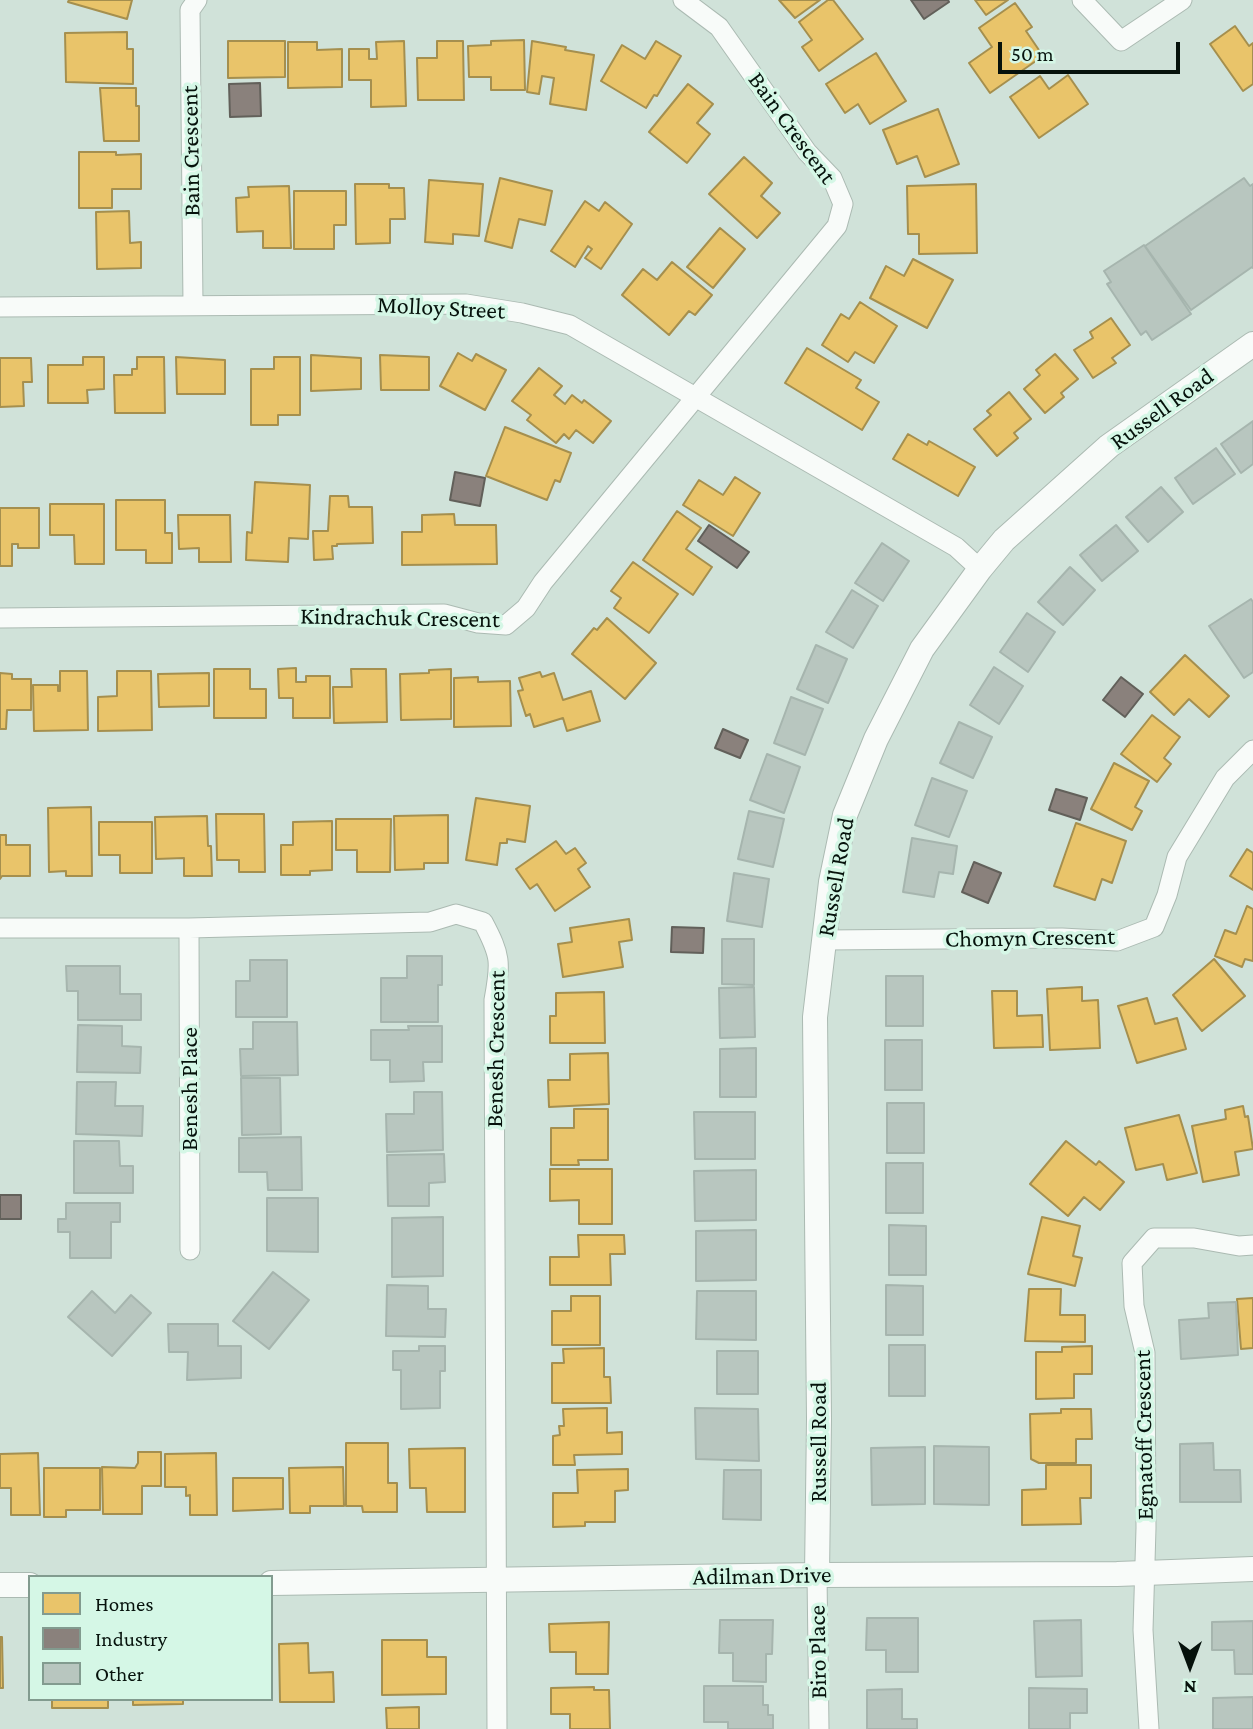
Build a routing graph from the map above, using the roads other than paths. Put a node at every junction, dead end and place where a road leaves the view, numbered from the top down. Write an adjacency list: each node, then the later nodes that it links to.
1 (197, 0): 5 (street, Bain Crescent)
2 (683, 0): 8 (street, Bain Crescent)
3 (1082, 0): 4 (street)
4 (1182, 0)
5 (193, 305): 6 (street, Molloy Street); 8 (street, Molloy Street)
6 (0, 307)
7 (1253, 344): 9 (street, Russell Road)
8 (694, 397): 9 (street, Molloy Street); 10 (street, Kindrachuk Crescent)
9 (980, 569): 14 (street, Russell Road)
10 (0, 618)
11 (1253, 750): 14 (street, Chomyn Crescent)
12 (0, 928): 13 (street, Benesh Crescent)
13 (189, 928): 16 (street, Benesh Place); 20 (street, Benesh Crescent)
14 (825, 940): 19 (street, Russell Road)
15 (1253, 1245): 18 (street, Egnatoff Crescent)
16 (190, 1250)
17 (1253, 1569): 18 (street, Adilman Drive)
18 (1146, 1573): 19 (street, Adilman Drive); 26 (street)
19 (817, 1575): 20 (street, Adilman Drive); 25 (street, Biro Place)
20 (497, 1581): 21 (street, Adilman Drive); 24 (street, Benesh Crescent)
21 (273, 1583)
22 (28, 1585): 23 (street)
23 (0, 1586)
24 (496, 1729)
25 (819, 1729)
26 (1149, 1729)

